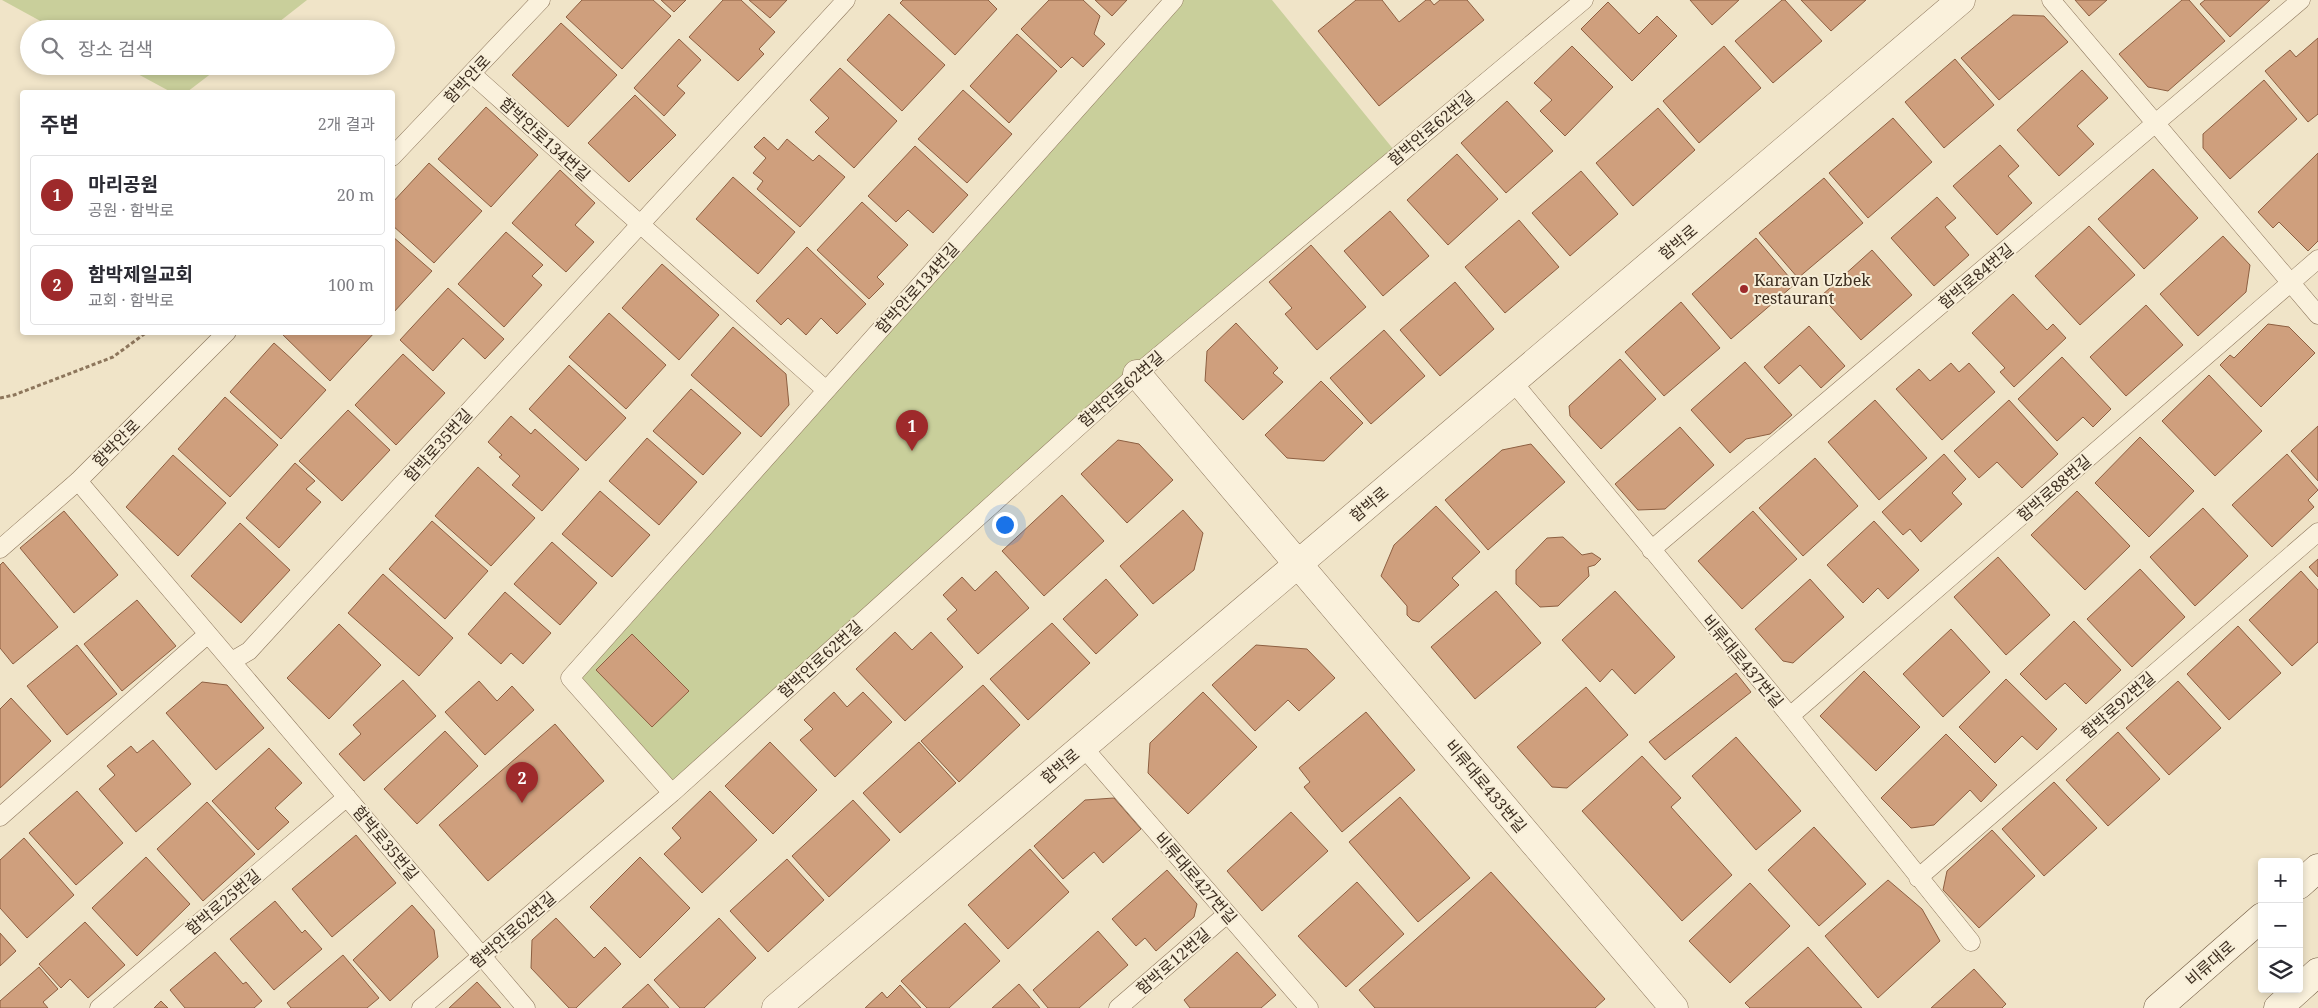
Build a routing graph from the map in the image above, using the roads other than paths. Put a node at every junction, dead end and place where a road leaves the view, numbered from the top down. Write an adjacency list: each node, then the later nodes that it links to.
1 (541, 0): 8 (lane, 함박안로)
2 (846, 0): 11 (lane)
3 (1174, 0): 18 (lane, 함박안로134번길)
4 (1584, 0): 16 (lane, 함박안로62번길)
5 (1962, 0): 17 (street, 함박로)
6 (2051, 0): 9 (lane)
7 (2301, 0): 9 (lane, 함박로84번길)
8 (472, 74): 10 (lane, 함박안로); 11 (lane, 함박안로134번길)
9 (2156, 124): 13 (lane); 22 (lane, 함박로84번길)
10 (395, 154)
11 (640, 224): 18 (lane, 함박안로134번길); 25 (lane, 함박로35번길)
12 (2318, 259): 13 (lane, 함박로88번길)
13 (2291, 282): 14 (lane); 26 (lane, 함박로88번길)
14 (2318, 314)
15 (223, 335): 19 (lane, 함박안로)
16 (1137, 374): 23 (street, 비류대로433번길); 28 (lane, 함박안로62번길)
17 (1513, 382): 22 (lane, 비류대로437번길); 23 (street, 함박로)
18 (826, 390): 28 (lane)
19 (78, 481): 21 (lane, 함박안로); 24 (lane, 함박로35번길)
20 (2318, 532): 32 (lane, 함박로92번길)
21 (0, 549)
22 (1651, 550): 26 (lane, 비류대로437번길)
23 (1298, 564): 27 (street, 함박로); 47 (street, 비류대로433번길)
24 (208, 634): 25 (lane, 함박로35번길); 30 (lane)
25 (232, 661): 29 (lane, 함박로35번길)
26 (1790, 716): 32 (lane, 비류대로437번길)
27 (1084, 747): 34 (lane, 비류대로427번길); 44 (street, 함박로)
28 (672, 793): 37 (lane, 함박안로62번길)
29 (347, 797): 37 (lane, 함박로35번길); 41 (lane, 함박로25번길)
30 (0, 817)
31 (2318, 868): 33 (street)
32 (1918, 878): 36 (lane, 비류대로437번길)
33 (2303, 881)
34 (1227, 914): 45 (lane, 함박로12번길); 46 (lane, 비류대로427번길)
35 (2258, 921): 48 (street, 비류대로)
36 (1971, 942)
37 (482, 956): 42 (lane, 함박안로62번길); 43 (lane, 함박로35번길)
38 (2318, 972): 39 (street)
39 (2303, 985)
40 (2295, 993): 49 (street)
41 (99, 1008)
42 (421, 1008)
43 (526, 1008)
44 (776, 1008)
45 (1118, 1008)
46 (1309, 1008)
47 (1674, 1008)
48 (2158, 1008)
49 (2278, 1008)

